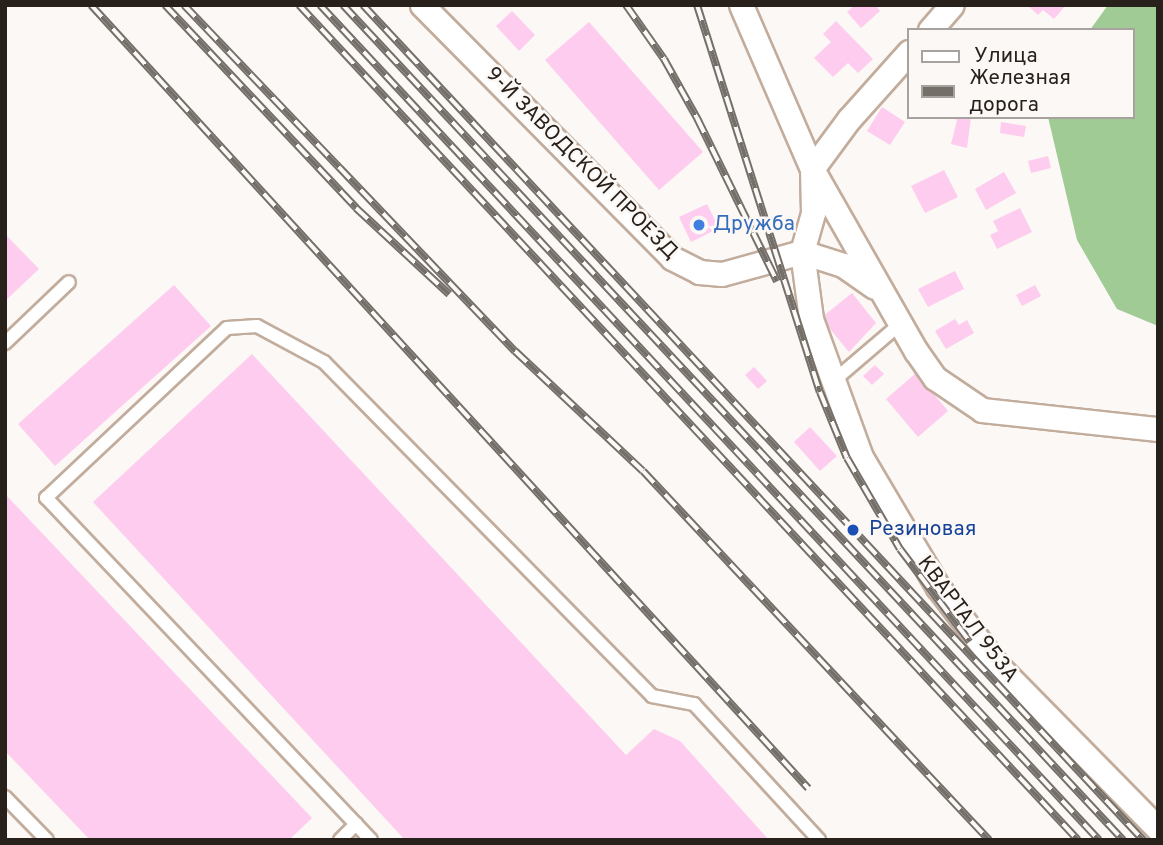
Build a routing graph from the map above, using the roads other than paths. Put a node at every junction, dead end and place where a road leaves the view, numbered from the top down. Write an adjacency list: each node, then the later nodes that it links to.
1 (422, 5): 7 (street, 9-Й ЗАВОДСКОЙ ПРОЕЗД)
2 (741, 5): 6 (street, КВАРТАЛ 953А)
3 (952, 5): 4 (street)
4 (932, 28)
5 (908, 53): 6 (street)
6 (812, 169): 7 (street, КВАРТАЛ 953А); 9 (street, КВАРТАЛ 953А)
7 (802, 252): 9 (street); 12 (street, КВАРТАЛ 953А)
8 (69, 282): 11 (lane)
9 (882, 292): 10 (street, КВАРТАЛ 953А)
10 (900, 324): 12 (lane); 13 (street, КВАРТАЛ 953А)
11 (5, 343)
12 (831, 383): 16 (street, КВАРТАЛ 953А)
13 (1158, 429)
14 (5, 797): 17 (lane)
15 (356, 824): 18 (lane); 19 (lane); 20 (lane)
16 (1158, 829)
17 (47, 840)
18 (340, 840)
19 (371, 840)
20 (819, 840)

